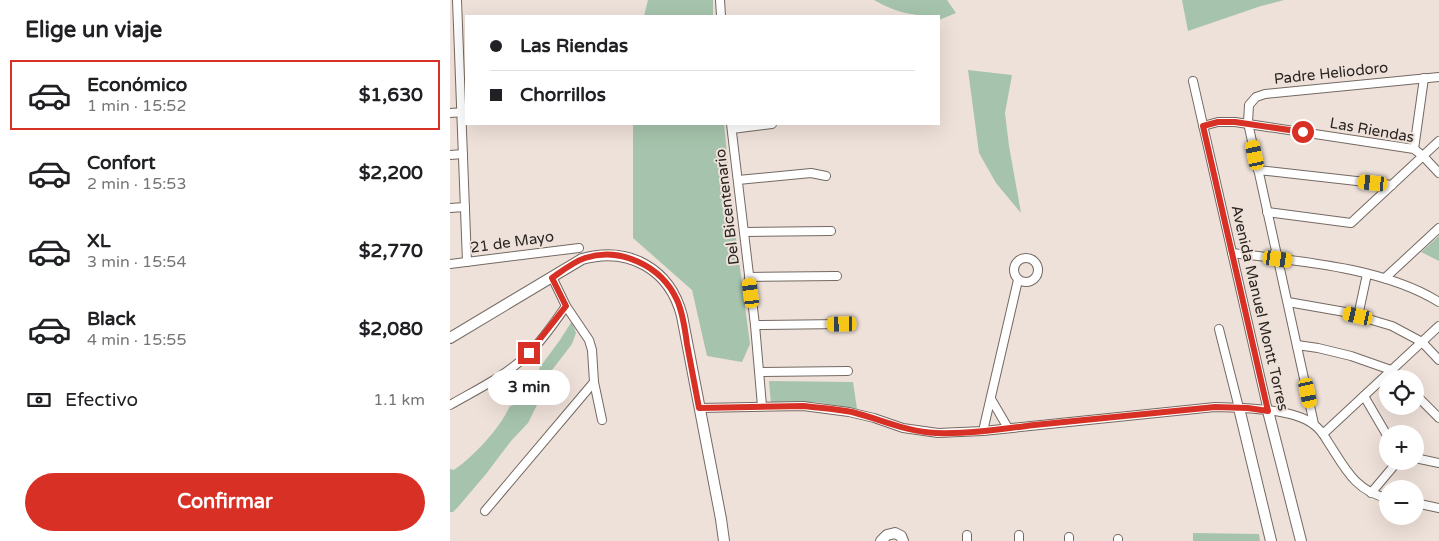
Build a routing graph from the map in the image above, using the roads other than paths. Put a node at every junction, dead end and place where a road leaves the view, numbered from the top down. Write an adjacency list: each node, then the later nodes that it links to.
1 (457, 0): 7 (street)
2 (720, 0): 3 (street)
3 (721, 15)
4 (1439, 76): 5 (street, Padre Heliodoro)
5 (1424, 78): 9 (street, Padre Heliodoro); 14 (street)
6 (1193, 81): 12 (street, Avenida Manuel Montt Torres)
7 (464, 112): 8 (street); 15 (street)
8 (450, 113)
9 (1248, 123): 12 (street, Las Riendas); 14 (street, Las Riendas); 18 (street)
10 (752, 125): 11 (street)
11 (732, 126): 21 (street, Del Bicentenario)
12 (1203, 126): 30 (street, Avenida Manuel Montt Torres)
13 (1439, 141): 17 (street)
14 (1414, 150): 17 (street, Las Riendas)
15 (463, 154): 16 (street); 23 (street)
16 (450, 155)
17 (1423, 156): 19 (street, Las Riendas); 22 (street)
18 (1258, 170): 22 (street); 25 (street)
19 (1439, 174)
20 (826, 176): 21 (street)
21 (738, 180): 28 (street, Del Bicentenario)
22 (1392, 185): 25 (street)
23 (465, 207): 24 (street); 32 (street)
24 (450, 208)
25 (1267, 212): 31 (street)
26 (1439, 228): 38 (street)
27 (831, 231): 28 (street)
28 (744, 232): 36 (street, Del Bicentenario)
29 (579, 248): 32 (street, 21 de Mayo)
30 (1232, 253): 31 (street); 64 (street, Avenida Manuel Montt Torres)
31 (1278, 259): 34 (street); 40 (street)
32 (467, 262): 33 (street, 21 de Mayo)
33 (450, 264)
34 (1367, 274): 38 (street); 43 (street)
35 (837, 276): 36 (street)
36 (749, 277): 45 (street, Del Bicentenario)
37 (552, 278): 42 (street); 48 (street); 62 (street)
38 (1385, 278): 41 (street)
39 (1018, 280): 58 (street)
40 (1288, 302): 43 (street); 50 (street)
41 (1439, 302)
42 (566, 306): 55 (street); 60 (street)
43 (1358, 316): 49 (street)
44 (842, 324): 45 (street)
45 (755, 325): 54 (street, Del Bicentenario)
46 (1439, 326): 49 (street)
47 (1219, 329): 63 (street)
48 (450, 338)
49 (1422, 342): 51 (street); 52 (street)
50 (1297, 345): 52 (street); 67 (street)
51 (1439, 360)
52 (1391, 370)
53 (848, 371): 54 (street)
54 (760, 372): 61 (street, Del Bicentenario)
55 (594, 382): 66 (street); 79 (street)
56 (1379, 382): 57 (street)
57 (1364, 396): 68 (street); 71 (street)
58 (991, 399): 69 (street); 70 (street)
59 (1424, 403): 65 (street)
60 (450, 405)
61 (762, 406): 62 (street); 70 (street)
62 (699, 408): 80 (street)
63 (1239, 408): 64 (street); 69 (street); 83 (street)
64 (1268, 411): 67 (street); 84 (street, Avenida Manuel Montt Torres)
65 (1439, 418)
66 (602, 420)
67 (1314, 424): 71 (street)
68 (1381, 425)
69 (1008, 428): 70 (street)
70 (983, 431)
71 (1323, 434): 75 (street)
72 (1424, 460): 73 (street)
73 (1439, 463)
74 (1390, 470): 75 (street)
75 (1371, 493): 76 (street)
76 (1379, 497)
77 (1424, 505): 78 (street)
78 (1439, 508)
79 (485, 511)
80 (724, 541)
81 (881, 541): 82 (street)
82 (903, 541)
83 (1272, 541)
84 (1301, 541)

